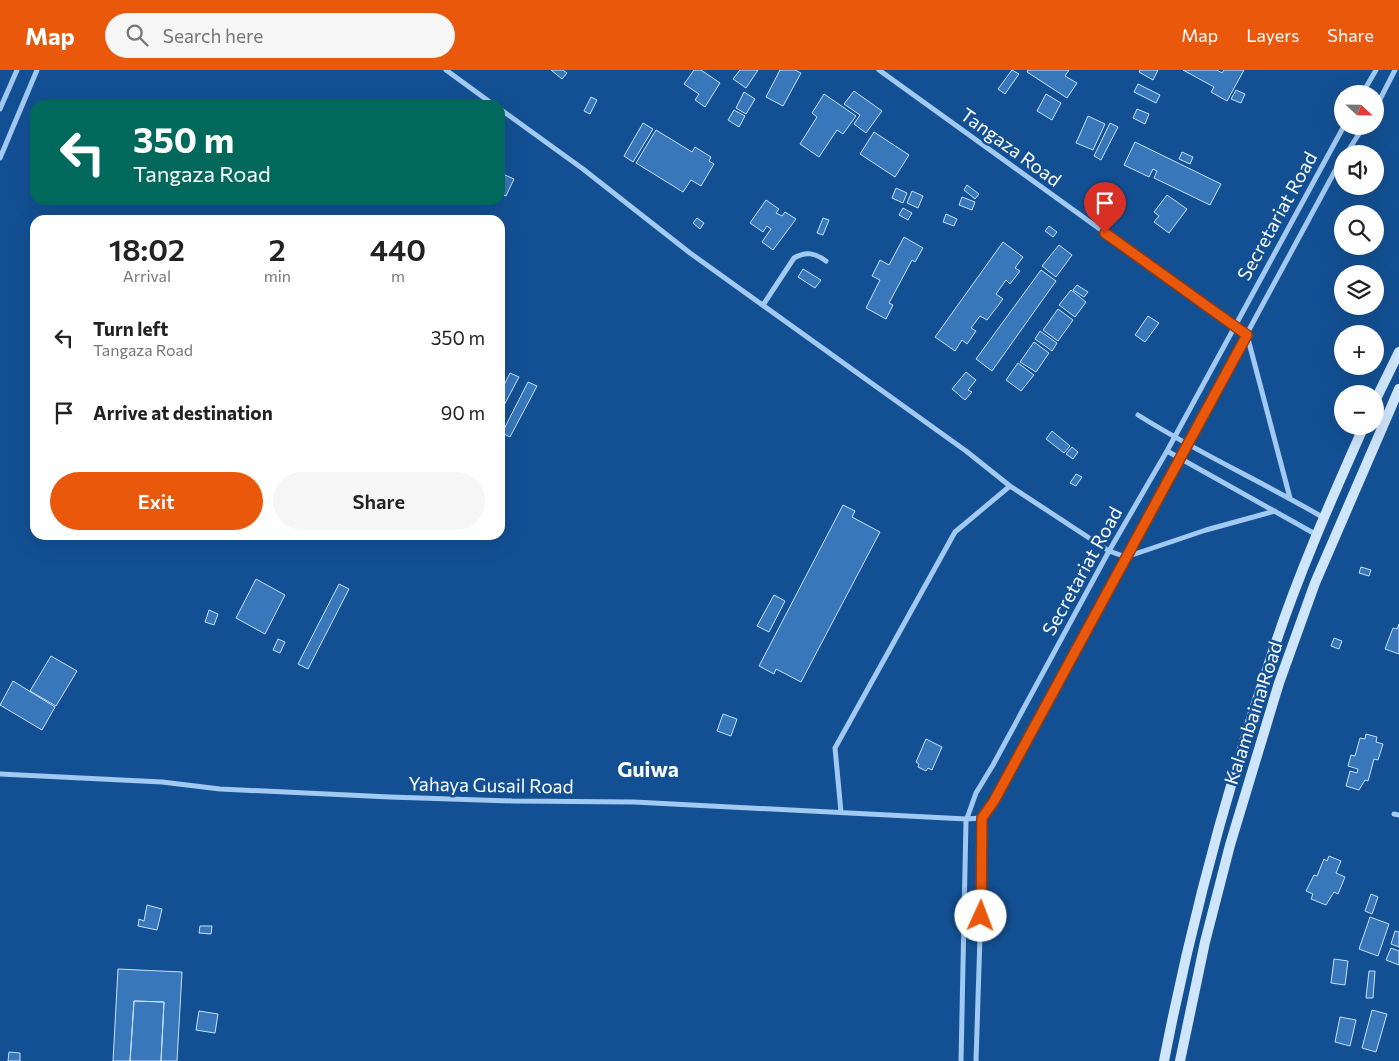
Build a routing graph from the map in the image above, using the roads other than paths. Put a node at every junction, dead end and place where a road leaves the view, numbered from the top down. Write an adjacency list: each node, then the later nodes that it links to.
1 (16, 70): 10 (street)
2 (37, 70): 13 (street)
3 (446, 70): 9 (street)
4 (879, 70): 17 (street, Tangaza Road)
5 (1376, 70): 7 (street)
6 (1395, 70): 8 (street)
7 (1367, 85)
8 (1384, 91)
9 (487, 100)
10 (0, 109)
11 (505, 113): 16 (street)
12 (1339, 135): 17 (street, Secretariat Road)
13 (0, 158)
14 (1334, 173): 18 (street, Secretariat Road)
15 (826, 261): 16 (street)
16 (763, 306): 28 (street)
17 (1234, 326): 18 (street, Tangaza Road); 24 (street, Secretariat Road)
18 (1247, 335): 25 (street, Secretariat Road); 29 (street)
19 (1399, 352): 20 (main road)
20 (1383, 385)
21 (1399, 389): 42 (main road, Kalambaina Road)
22 (1138, 415): 24 (street)
23 (1360, 435): 31 (main road)
24 (1174, 438): 25 (street); 26 (street, Secretariat Road)
25 (1188, 444): 27 (street, Secretariat Road); 29 (street)
26 (1167, 450): 27 (street); 33 (street, Secretariat Road)
27 (1181, 458): 30 (street); 34 (street, Secretariat Road)
28 (1010, 486): 33 (street); 36 (street)
29 (1290, 498): 31 (street)
30 (1275, 511): 32 (street); 34 (street)
31 (1324, 519): 32 (main road)
32 (1318, 535): 41 (main road)
33 (1109, 551): 34 (street); 38 (street, Secretariat Road)
34 (1126, 557): 37 (street, Secretariat Road)
35 (0, 774): 36 (street, Yahaya Gusail Road)
36 (842, 812): 38 (street, Yahaya Gusail Road)
37 (982, 818): 38 (street, Yahaya Gusail Road); 40 (street)
38 (966, 820): 39 (street, Secretariat Road)
39 (961, 1061)
40 (976, 1061)
41 (1164, 1061)
42 (1180, 1061)

